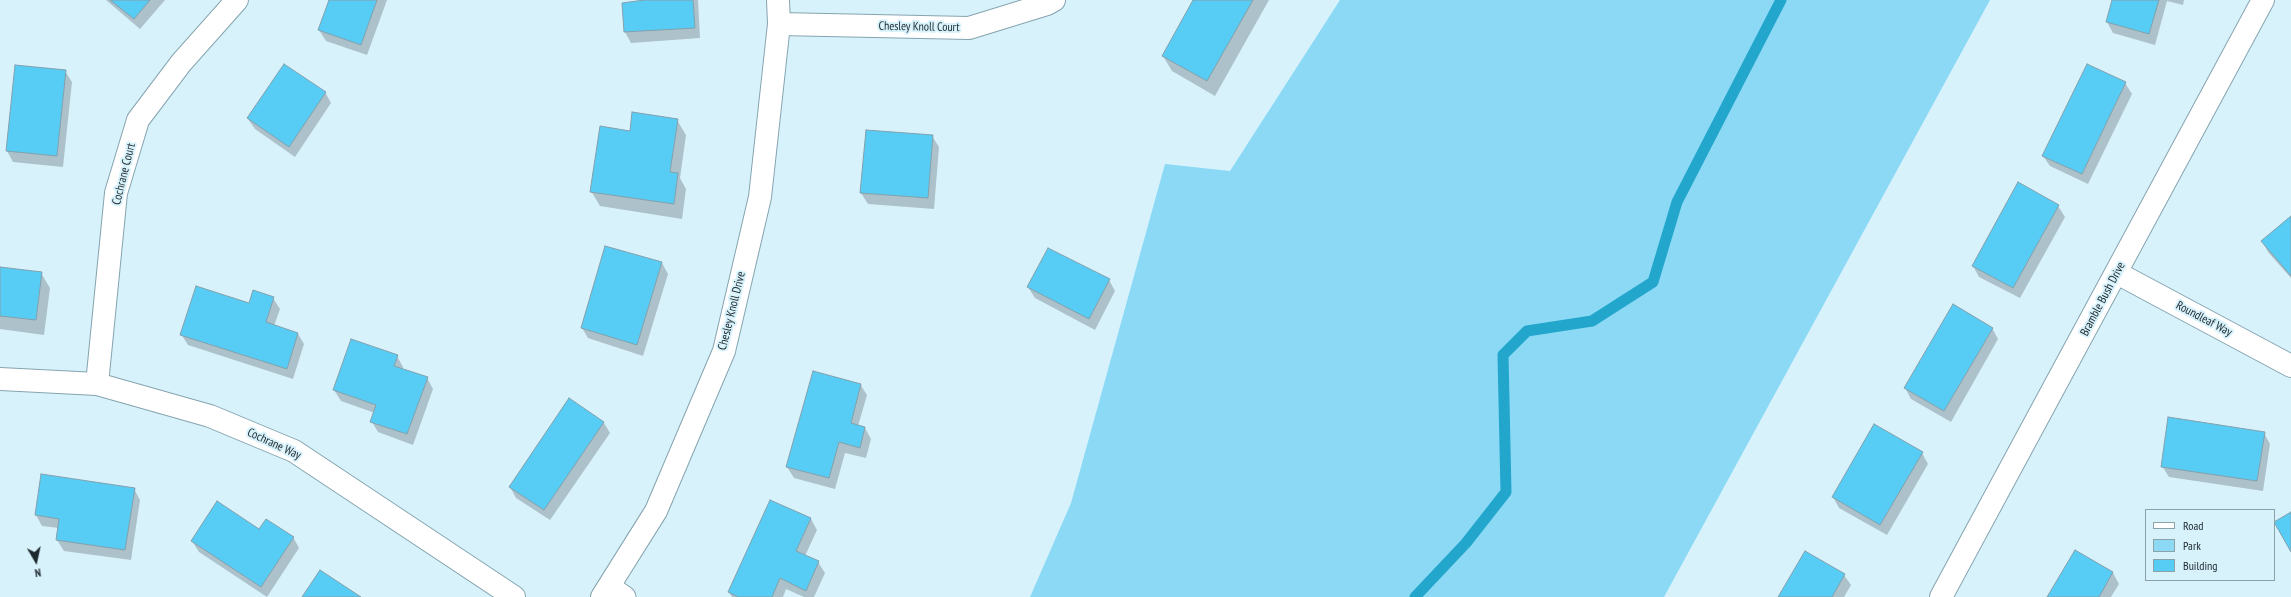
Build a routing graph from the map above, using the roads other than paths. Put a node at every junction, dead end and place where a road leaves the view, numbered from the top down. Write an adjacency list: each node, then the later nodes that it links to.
1 (237, 0): 9 (street, Cochrane Court)
2 (778, 0): 5 (street, Chesley Knoll Drive)
3 (1054, 0): 5 (street, Chesley Knoll Court)
4 (2263, 0): 6 (street, Bramble Bush Drive)
5 (779, 24): 10 (street, Chesley Knoll Drive)
6 (2117, 273): 7 (street, Roundleaf Way); 12 (street, Bramble Bush Drive)
7 (2291, 366)
8 (0, 379): 9 (street, Cochrane Way)
9 (98, 384): 11 (street, Cochrane Way)
10 (612, 593)
11 (514, 597)
12 (1940, 597)

